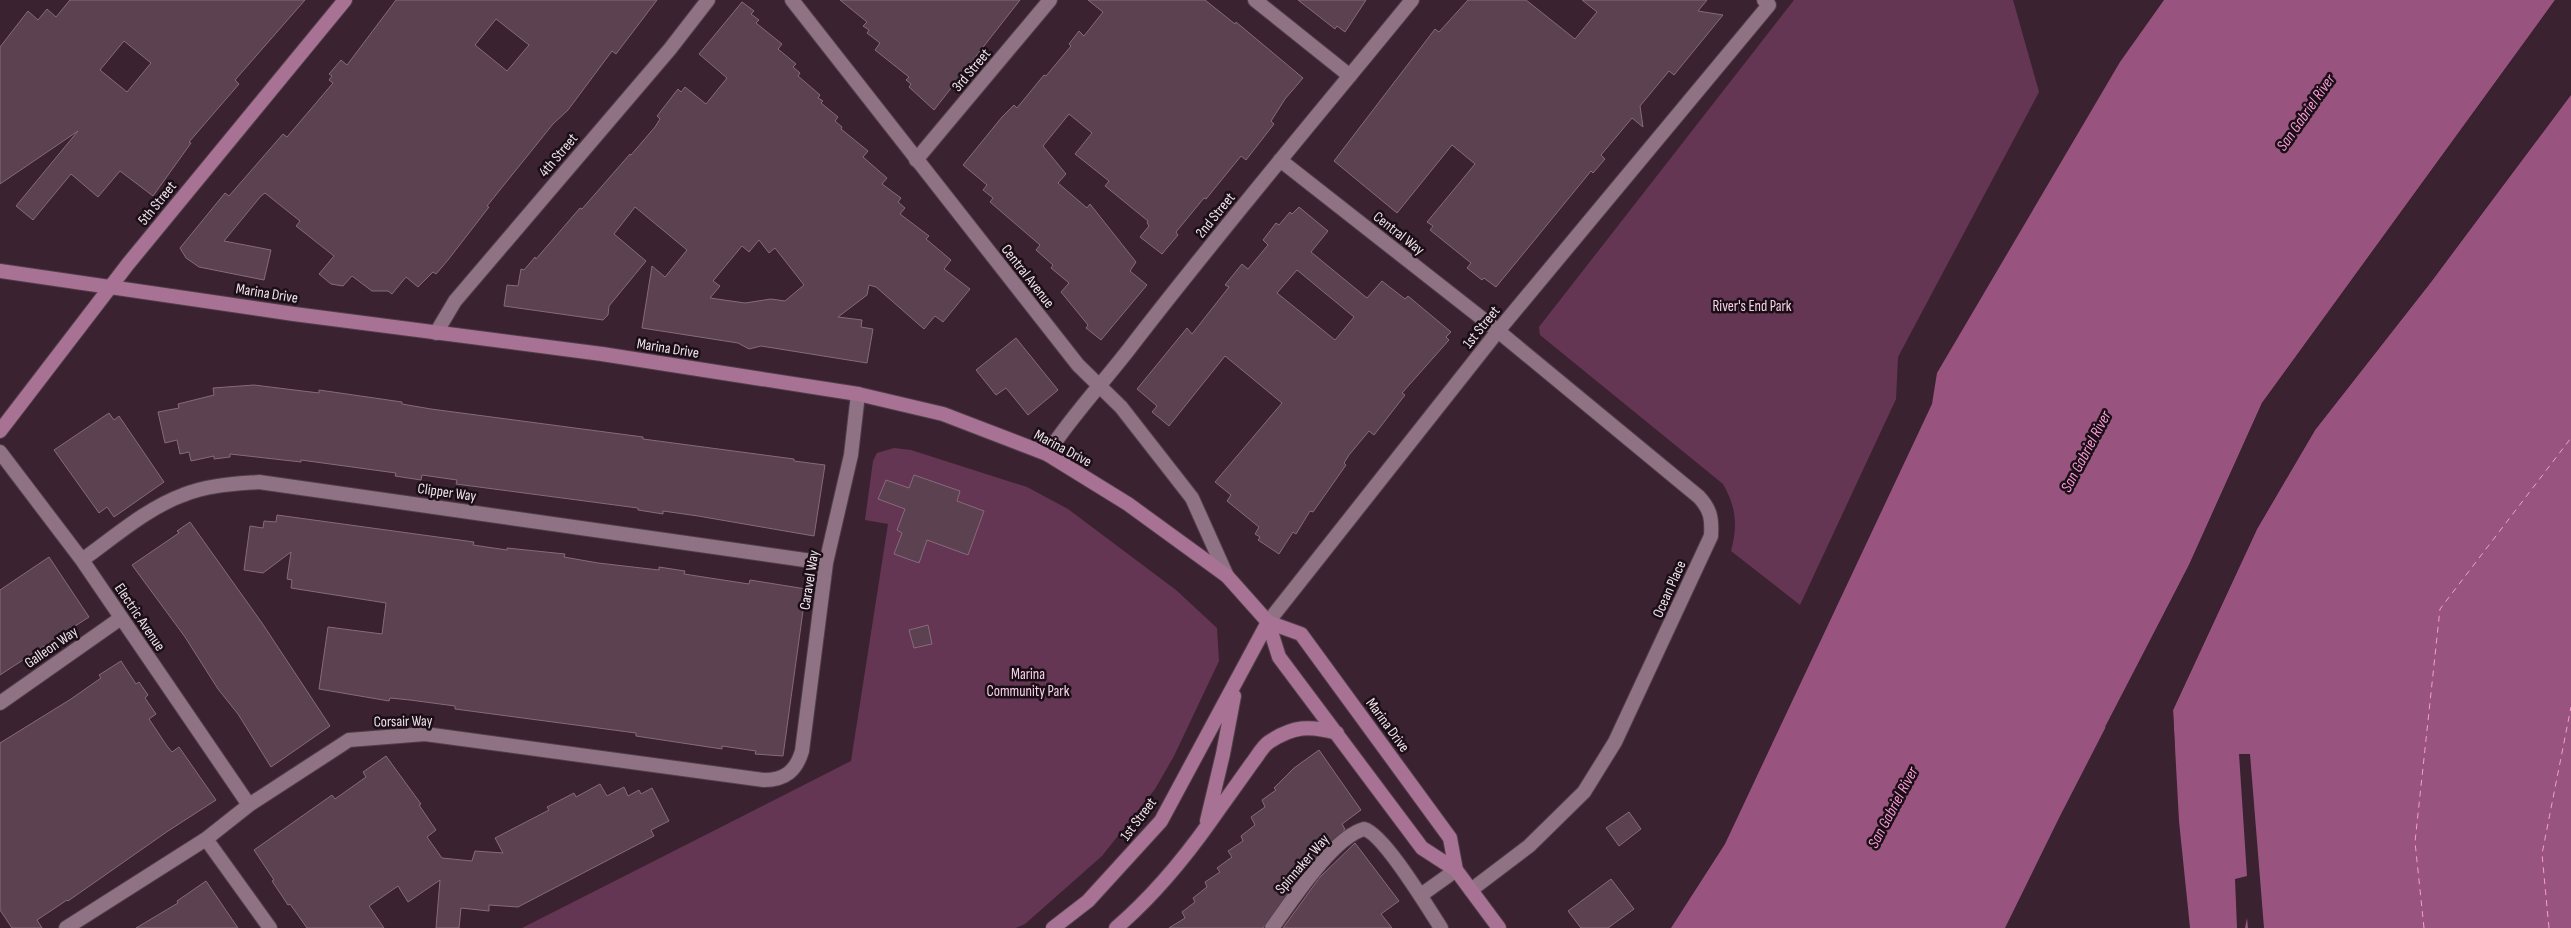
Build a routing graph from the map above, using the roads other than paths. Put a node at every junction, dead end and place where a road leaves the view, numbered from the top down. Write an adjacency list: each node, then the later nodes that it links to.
1 (345, 0): 12 (main road, 5th Street)
2 (708, 0): 14 (street, 4th Street)
3 (792, 0): 9 (street, Central Avenue)
4 (1050, 0): 9 (street, 3rd Street)
5 (1255, 0): 8 (street)
6 (1412, 0): 8 (street, 2nd Street)
7 (1766, 2): 13 (street, 1st Street)
8 (1350, 76): 10 (street, 2nd Street)
9 (916, 160): 15 (street, Central Avenue)
10 (1280, 160): 13 (street, Central Way); 15 (street, 2nd Street)
11 (0, 271): 12 (main road, Marina Drive)
12 (111, 287): 14 (main road, Marina Drive); 17 (main road, 5th Street)
13 (1498, 331): 24 (street, 1st Street); 33 (street, Ocean Place)
14 (436, 333): 16 (main road, Marina Drive)
15 (1100, 387): 19 (street, 2nd Street); 22 (street, Central Avenue)
16 (858, 394): 19 (main road, Marina Drive); 21 (street, Caravel Way)
17 (0, 431)
18 (0, 452): 20 (street, Electric Avenue)
19 (1047, 454): 22 (main road, Marina Drive)
20 (82, 560): 21 (street, Clipper Way); 23 (street, Electric Avenue)
21 (826, 563): 28 (street, Caravel Way)
22 (1226, 576): 24 (main road, Marina Drive)
23 (122, 618): 26 (street, Galleon Way); 29 (street, Electric Avenue)
24 (1268, 622): 25 (main road, 1st Street); 27 (main road, Marina Drive); 32 (main road, Marina Drive)
25 (1237, 682): 30 (main road, 1st Street); 37 (main road, 1st Street)
26 (0, 703)
27 (1338, 732): 30 (main road); 32 (main road, Marina Drive)
28 (793, 770): 29 (street, Corsair Way)
29 (249, 805): 31 (street, Corsair Way)
30 (1205, 829): 38 (main road, 1st Street)
31 (206, 838): 35 (street, Corsair Way); 36 (street)
32 (1456, 870): 33 (main road, Marina Drive); 34 (street)
33 (1471, 890): 41 (main road, Marina Drive)
34 (1421, 896): 39 (street, Spinnaker Way); 40 (street)
35 (66, 928)
36 (270, 928)
37 (1053, 928)
38 (1116, 928)
39 (1272, 928)
40 (1441, 928)
41 (1499, 928)

